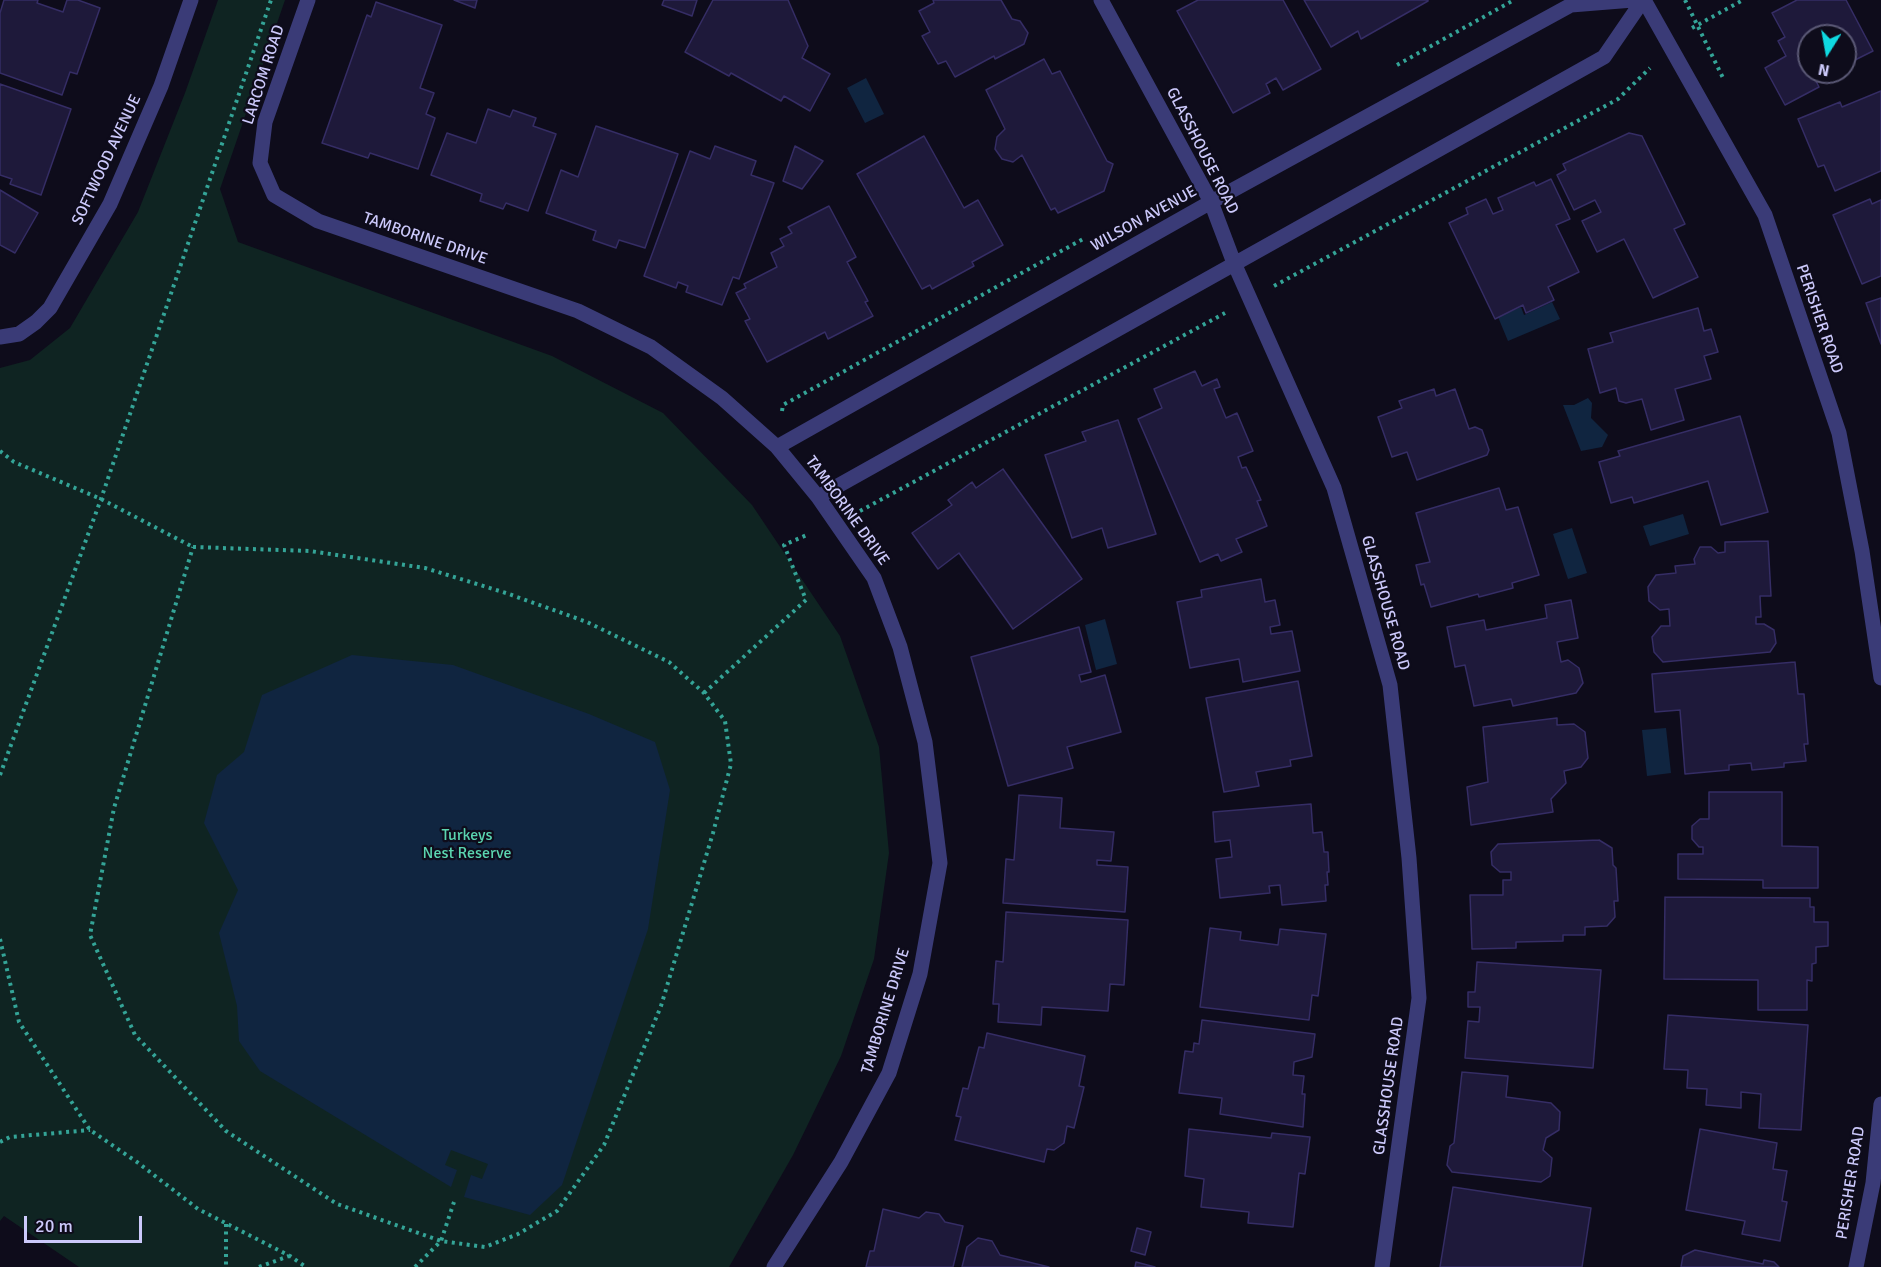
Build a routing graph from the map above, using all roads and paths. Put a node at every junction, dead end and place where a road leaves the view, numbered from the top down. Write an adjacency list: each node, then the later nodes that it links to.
1 (191, 0): 13 (street, SOFTWOOD AVENUE)
2 (271, 0): 17 (path)
3 (308, 0): 9 (street, LARCOM ROAD)
4 (1101, 0): 10 (street, GLASSHOUSE ROAD)
5 (1633, 0): 10 (street, WILSON AVENUE)
6 (1643, 0): 8 (street, PERISHER ROAD); 11 (street)
7 (1743, 0): 8 (path)
8 (1671, 48): 12 (path); 21 (street, PERISHER ROAD)
9 (274, 195): 14 (street, TAMBORINE DRIVE)
10 (1211, 201): 11 (street, GLASSHOUSE ROAD); 14 (street, WILSON AVENUE)
11 (1234, 263): 12 (street, GLASSHOUSE ROAD); 16 (street)
12 (1251, 299): 18 (path); 37 (street, GLASSHOUSE ROAD)
13 (0, 337)
14 (777, 447): 16 (street, TAMBORINE DRIVE)
15 (0, 451): 17 (path)
16 (818, 497): 18 (street, TAMBORINE DRIVE)
17 (101, 499): 20 (path); 23 (path)
18 (835, 521): 36 (street, TAMBORINE DRIVE)
19 (792, 542): 22 (path)
20 (193, 547): 22 (path); 30 (path)
21 (1881, 678)
22 (704, 693): 30 (path)
23 (0, 775)
24 (0, 939): 26 (path)
25 (1881, 1104): 38 (street, PERISHER ROAD)
26 (90, 1130): 27 (path); 29 (path)
27 (0, 1142)
28 (454, 1202): 30 (path)
29 (226, 1224): 31 (path); 32 (path)
30 (441, 1241): 35 (path)
31 (290, 1256): 33 (path); 34 (path)
32 (226, 1267)
33 (259, 1267)
34 (306, 1267)
35 (416, 1267)
36 (774, 1267)
37 (1382, 1267)
38 (1856, 1267)

